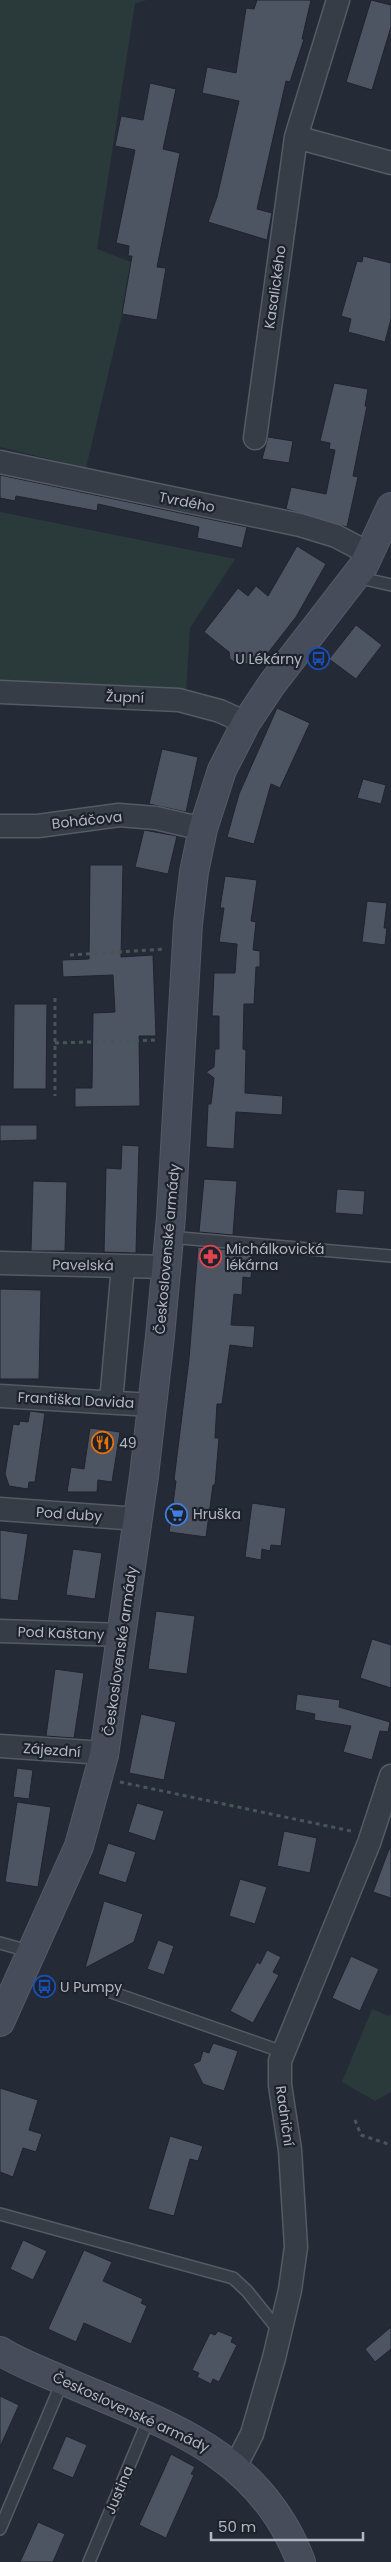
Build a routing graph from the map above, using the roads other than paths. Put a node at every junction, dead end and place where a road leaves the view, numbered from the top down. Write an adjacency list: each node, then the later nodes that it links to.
1 (338, 0): 2 (street, Kasalického)
2 (296, 137): 3 (street); 4 (street, Kasalického)
3 (391, 163)
4 (255, 438)
5 (0, 462): 7 (street, Tvrdého)
6 (391, 507): 7 (street, Československé armády)
7 (370, 554): 8 (street, Československé armády)
8 (356, 576): 9 (lane); 11 (street, Československé armády)
9 (391, 585)
10 (0, 692): 11 (street, Župní)
11 (246, 723): 13 (street, Československé armády)
12 (0, 826): 13 (street, Boháčova)
13 (203, 829): 14 (street, Československé armády)
14 (169, 1237): 15 (lane); 18 (street, Československé armády)
15 (391, 1256)
16 (0, 1263): 17 (street, Pavelská)
17 (123, 1266): 18 (street, Pavelská); 20 (street)
18 (167, 1267): 21 (street, Československé armády)
19 (0, 1396): 20 (street, Františka Davida)
20 (111, 1402): 21 (street, Františka Davida)
21 (152, 1405): 23 (street, Československé armády)
22 (0, 1509): 23 (street, Pod duby)
23 (138, 1519): 25 (street, Československé armády)
24 (0, 1631): 25 (street, Pod Kaštany)
25 (123, 1635): 27 (street, Československé armády)
26 (0, 1746): 27 (street, Zájezdní)
27 (104, 1755): 30 (street, Československé armády)
28 (391, 1776): 33 (street, Radniční)
29 (0, 1943): 30 (lane)
30 (32, 1952): 32 (street, Československé armády)
31 (111, 1992): 33 (lane)
32 (0, 2022)
33 (283, 2052): 35 (street, Radniční)
34 (0, 2214): 35 (lane)
35 (280, 2332): 39 (street, Radniční)
36 (0, 2351): 37 (street, Československé armády)
37 (63, 2380): 38 (street, Československé armády); 40 (lane)
38 (149, 2418): 39 (street, Československé armády); 41 (lane, Justina)
39 (235, 2467): 42 (street, Československé armády)
40 (0, 2529)
41 (89, 2562)
42 (300, 2562)

